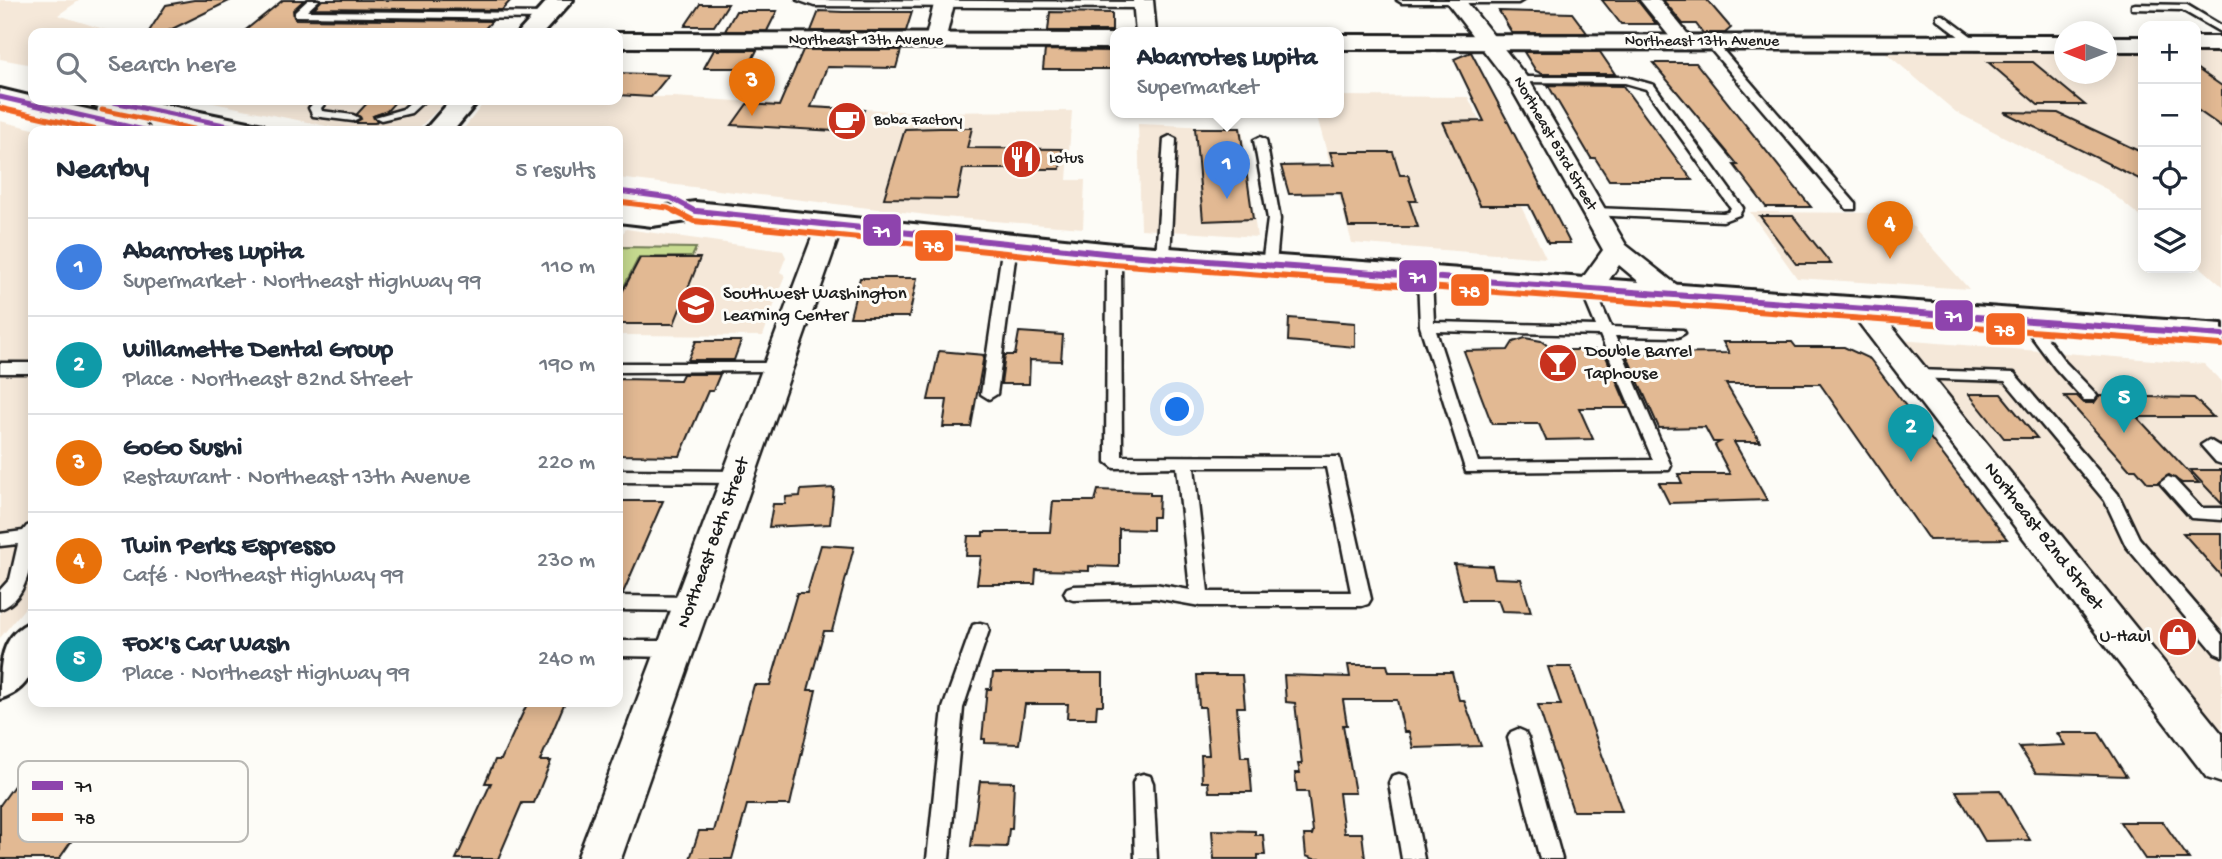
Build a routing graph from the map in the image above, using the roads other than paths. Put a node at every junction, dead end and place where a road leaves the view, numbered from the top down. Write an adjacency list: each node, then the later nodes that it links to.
1 (314, 0): 10 (lane)
2 (802, 0): 7 (lane)
3 (1402, 0): 4 (lane)
4 (1455, 0): 5 (lane); 17 (street, Northeast 83rd Street)
5 (1518, 0)
6 (1650, 0): 19 (street)
7 (945, 2): 8 (lane); 15 (street)
8 (1143, 3): 12 (street)
9 (2135, 7): 13 (lane)
10 (537, 13)
11 (1940, 17): 21 (lane)
12 (1145, 27)
13 (2222, 30)
14 (623, 40): 15 (main road, Northeast 13th Avenue)
15 (935, 41): 16 (main road, Northeast 13th Avenue)
16 (1110, 41)
17 (1487, 41): 18 (main road, Northeast 13th Avenue); 19 (main road, Northeast 13th Avenue); 28 (street, Northeast 83rd Street)
18 (1344, 42)
19 (1685, 43): 20 (main road, Northeast 13th Avenue)
20 (1710, 43): 21 (main road, Northeast 13th Avenue); 44 (lane)
21 (1974, 43): 22 (main road, Northeast 13th Avenue)
22 (2054, 44)
23 (2117, 44): 24 (main road)
24 (2138, 44)
25 (2201, 44): 26 (main road)
26 (2222, 44)
27 (0, 75): 29 (main road)
28 (1518, 80): 46 (street, Northeast 83rd Street); 46 (lane)
29 (28, 82)
30 (0, 97): 31 (main road)
31 (28, 103)
32 (35, 105): 39 (main road)
33 (128, 105): 40 (main road)
34 (318, 105): 38 (lane)
35 (414, 105): 37 (lane)
36 (461, 105): 41 (main road)
37 (381, 117)
38 (353, 118)
39 (126, 126)
40 (229, 126)
41 (443, 126)
42 (1170, 139): 51 (lane)
43 (1260, 140): 52 (lane)
44 (1851, 206)
45 (623, 210): 47 (main road)
46 (1594, 212): 49 (street, Northeast 83rd Street)
47 (829, 227): 48 (main road); 65 (street, Northeast 86th Street)
48 (1010, 244): 50 (main road); 67 (lane)
49 (1616, 250): 54 (street); 55 (street, Northeast 83rd Street)
50 (1114, 254): 51 (main road); 71 (lane)
51 (1163, 257): 52 (main road)
52 (1269, 265): 53 (main road)
53 (1425, 278): 54 (main road); 58 (lane)
54 (1588, 290): 55 (main road); 59 (lane)
55 (1672, 295): 56 (main road)
56 (1863, 309): 57 (main road); 66 (street, Northeast 82nd Street)
57 (2027, 321): 61 (main road); 68 (lane)
58 (1427, 326): 59 (lane); 59 (lane)
59 (1603, 331): 60 (lane)
60 (1678, 333)
61 (2222, 335)
62 (0, 368): 63 (lane)
63 (28, 368)
64 (623, 368): 65 (lane)
65 (777, 368): 73 (street, Northeast 86th Street)
66 (1916, 375): 87 (lane); 91 (street, Northeast 82nd Street)
67 (989, 394)
68 (2088, 396)
69 (2209, 445): 70 (lane)
70 (2222, 458)
71 (1185, 462): 80 (lane); 80 (lane)
72 (623, 476): 73 (lane)
73 (738, 477): 83 (street, Northeast 86th Street)
74 (2168, 483): 75 (lane)
75 (2222, 514)
76 (28, 535): 77 (lane)
77 (0, 540)
78 (28, 545): 81 (lane)
79 (1073, 593): 80 (lane)
80 (1200, 599)
81 (0, 602)
82 (623, 603): 83 (lane)
83 (692, 604): 88 (street, Northeast 86th Street)
84 (980, 630): 95 (lane)
85 (28, 645): 89 (main road)
86 (623, 648): 88 (lane)
87 (2222, 648)
88 (675, 649): 94 (street, Northeast 86th Street)
89 (0, 680)
90 (1518, 738): 98 (lane)
91 (2219, 756)
92 (1143, 783): 96 (lane)
93 (1399, 783): 97 (lane)
94 (599, 859)
95 (938, 859)
96 (1146, 859)
97 (1413, 859)
98 (1551, 859)

